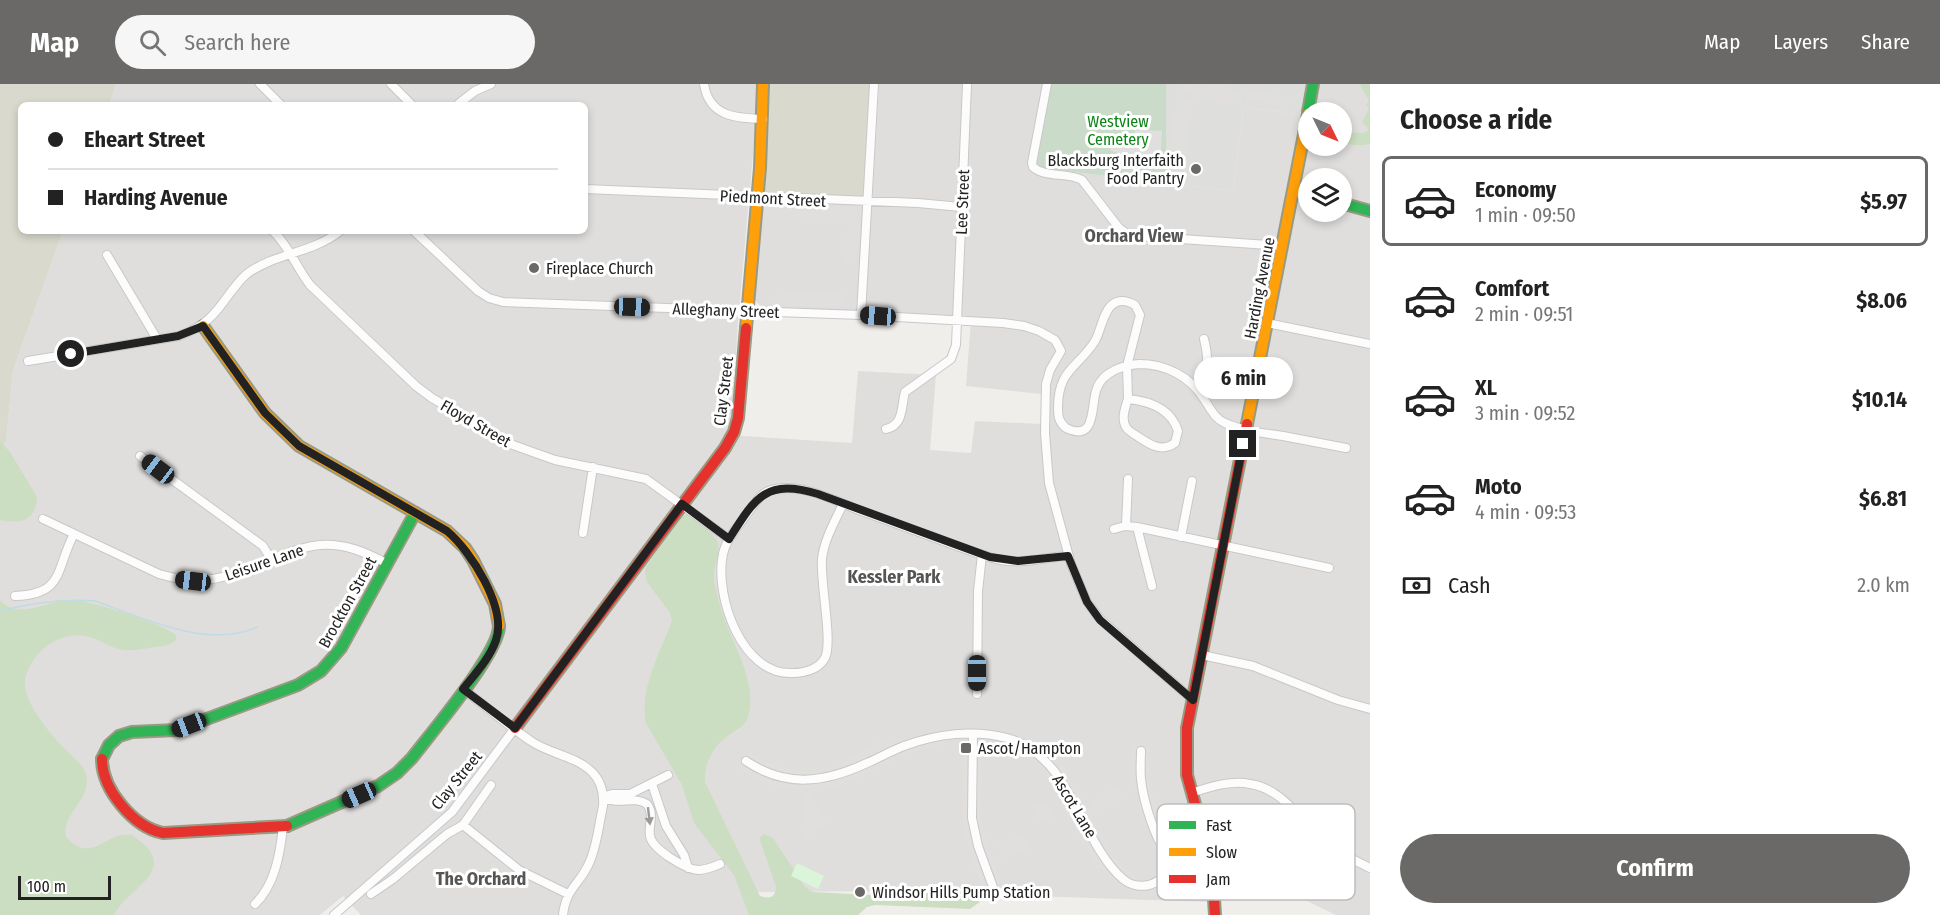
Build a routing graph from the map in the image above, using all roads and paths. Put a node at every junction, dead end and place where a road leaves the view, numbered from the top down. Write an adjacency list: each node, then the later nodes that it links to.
1 (260, 84): 10 (street)
2 (391, 84): 11 (street)
3 (491, 84): 12 (street)
4 (704, 84): 14 (street)
5 (764, 84): 14 (street, Clay Street)
6 (874, 84): 20 (street)
7 (967, 84): 22 (street, Lee Street)
8 (1047, 84): 27 (street)
9 (1313, 84): 13 (street, Harding Avenue)
10 (278, 102)
11 (409, 102)
12 (461, 102)
13 (1310, 102)
14 (763, 119): 19 (street, Clay Street)
15 (1300, 156): 17 (street, Harding Avenue)
16 (588, 189): 19 (street, Piedmont Street)
17 (1293, 191): 18 (street); 27 (street, Harding Avenue)
18 (1298, 192)
19 (758, 197): 20 (street, Piedmont Street); 30 (street, Clay Street)
20 (867, 202): 22 (street, Piedmont Street); 31 (street)
21 (1352, 206): 23 (street)
22 (961, 207): 32 (street, Lee Street)
23 (1370, 211)
24 (276, 234): 29 (street, Floyd Street)
25 (336, 234): 29 (street)
26 (417, 234): 30 (street, Alleghany Street)
27 (1282, 246): 33 (street, Harding Avenue)
28 (107, 255): 35 (street)
29 (291, 255): 34 (street); 46 (street, Floyd Street)
30 (749, 311): 31 (street, Alleghany Street); 49 (street, Clay Street)
31 (861, 315): 32 (street, Alleghany Street)
32 (957, 321): 42 (street, Lee Street); 62 (street, Alleghany Street)
33 (1267, 323): 37 (street); 43 (street, Harding Avenue)
34 (203, 326): 35 (street); 51 (street, Brockton Street)
35 (157, 339): 38 (street)
36 (1204, 339): 40 (street)
37 (1370, 344)
38 (28, 361)
39 (1127, 366): 39 (street); 40 (street); 41 (street)
40 (1197, 389): 43 (street)
41 (1128, 399): 41 (street)
42 (886, 429)
43 (1246, 430): 44 (street); 60 (street, Harding Avenue)
44 (1346, 448)
45 (140, 456): 63 (street)
46 (593, 467): 49 (street, Floyd Street); 56 (street)
47 (1128, 479): 53 (street)
48 (1192, 481): 58 (street)
49 (682, 504): 59 (street, Floyd Street); 73 (street, Clay Street)
50 (843, 504): 59 (street); 59 (street); 61 (street)
51 (415, 513): 64 (street, Brockton Street); 69 (street, Brockton Street)
52 (43, 519): 57 (street, Leisure Lane)
53 (1126, 526): 54 (street); 55 (street)
54 (1137, 527): 58 (street); 66 (street)
55 (1114, 530)
56 (583, 533)
57 (74, 534): 63 (street, Leisure Lane); 67 (street)
58 (1181, 537): 60 (street)
59 (729, 539)
60 (1222, 546): 65 (street); 68 (street, Harding Avenue)
61 (982, 555): 62 (street); 70 (street)
62 (1068, 556): 71 (street)
63 (271, 560): 64 (street, Leisure Lane)
64 (386, 563): 85 (street, Brockton Street)
65 (1329, 568)
66 (1152, 586)
67 (15, 596)
68 (1202, 655): 71 (street, Harding Avenue); 72 (street)
69 (463, 689): 73 (street); 85 (street, Brockton Street)
70 (977, 694)
71 (1193, 700): 80 (street, Harding Avenue)
72 (1370, 709)
73 (515, 728): 81 (street); 96 (street, Clay Street)
74 (973, 734): 76 (street, Ascot Lane); 91 (street, Ascot Lane); 92 (street)
75 (1141, 751): 86 (street)
76 (746, 761)
77 (668, 775): 78 (street)
78 (652, 784): 81 (street); 89 (street)
79 (491, 785): 84 (street)
80 (1191, 793): 82 (street, Harding Avenue); 83 (street)
81 (603, 797): 89 (street, one-way to 89); 94 (street)
82 (1194, 804)
83 (1290, 804)
84 (462, 825): 93 (street); 94 (street)
85 (283, 827): 95 (street)
86 (1157, 834)
87 (1355, 861): 90 (street)
88 (720, 864): 89 (street)
89 (688, 868)
90 (1370, 868)
91 (1157, 882)
92 (993, 887)
93 (371, 894)
94 (568, 894): 97 (street)
95 (255, 904)
96 (334, 915)
97 (563, 915)

